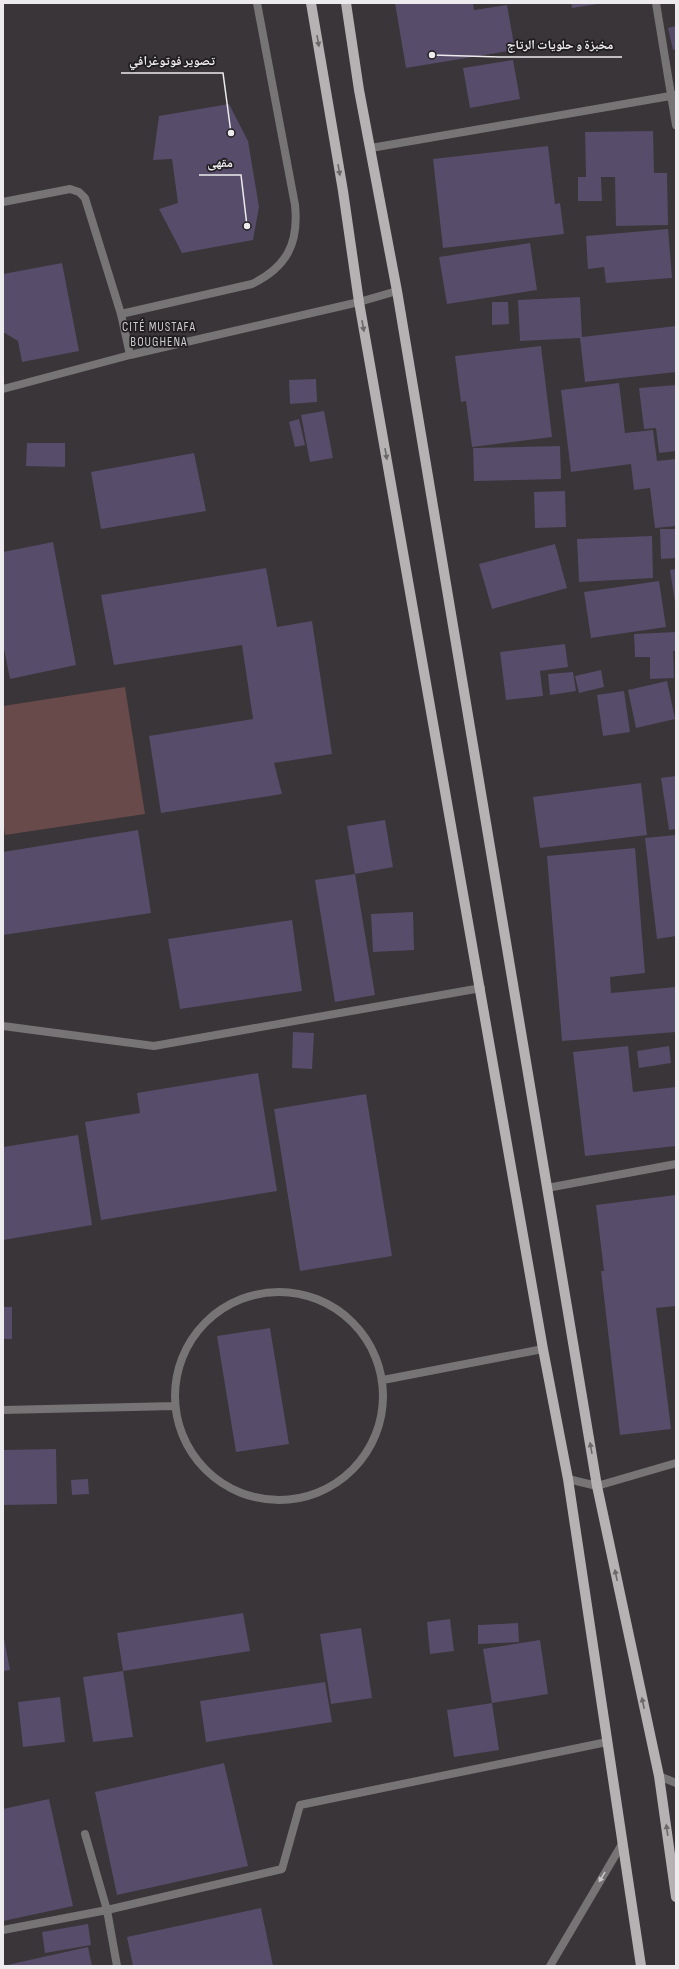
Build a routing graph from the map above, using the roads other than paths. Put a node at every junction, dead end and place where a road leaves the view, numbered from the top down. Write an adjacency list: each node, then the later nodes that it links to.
1 (257, 3): 11 (street)
2 (311, 3): 10 (main road, one-way to 10)
3 (346, 3): 7 (main road)
4 (656, 3): 5 (street)
5 (674, 95): 6 (street); 7 (street)
6 (676, 125)
7 (371, 148): 9 (main road)
8 (3, 202): 11 (street)
9 (397, 291): 10 (street); 17 (main road)
10 (359, 302): 12 (street); 14 (main road, one-way to 14)
11 (121, 314): 12 (street)
12 (130, 354): 13 (street)
13 (3, 389)
14 (481, 988): 15 (street); 18 (main road)
15 (3, 1026)
16 (676, 1164): 17 (street)
17 (547, 1188): 24 (main road, one-way to 17)
18 (543, 1349): 19 (street); 23 (main road)
19 (383, 1380): 20 (street); 20 (street)
20 (175, 1406): 21 (street)
21 (3, 1410)
22 (676, 1463): 24 (street)
23 (568, 1479): 24 (street); 25 (main road)
24 (597, 1486): 26 (main road, one-way to 24)
25 (607, 1742): 29 (main road); 31 (street)
26 (659, 1776): 27 (street); 30 (main road, one-way to 26)
27 (676, 1782)
28 (85, 1834): 31 (street)
29 (622, 1844): 34 (street, one-way to 34); 35 (main road)
30 (676, 1897)
31 (107, 1910): 32 (street); 33 (street)
32 (3, 1930)
33 (117, 1966)
34 (550, 1966)
35 (641, 1966)

